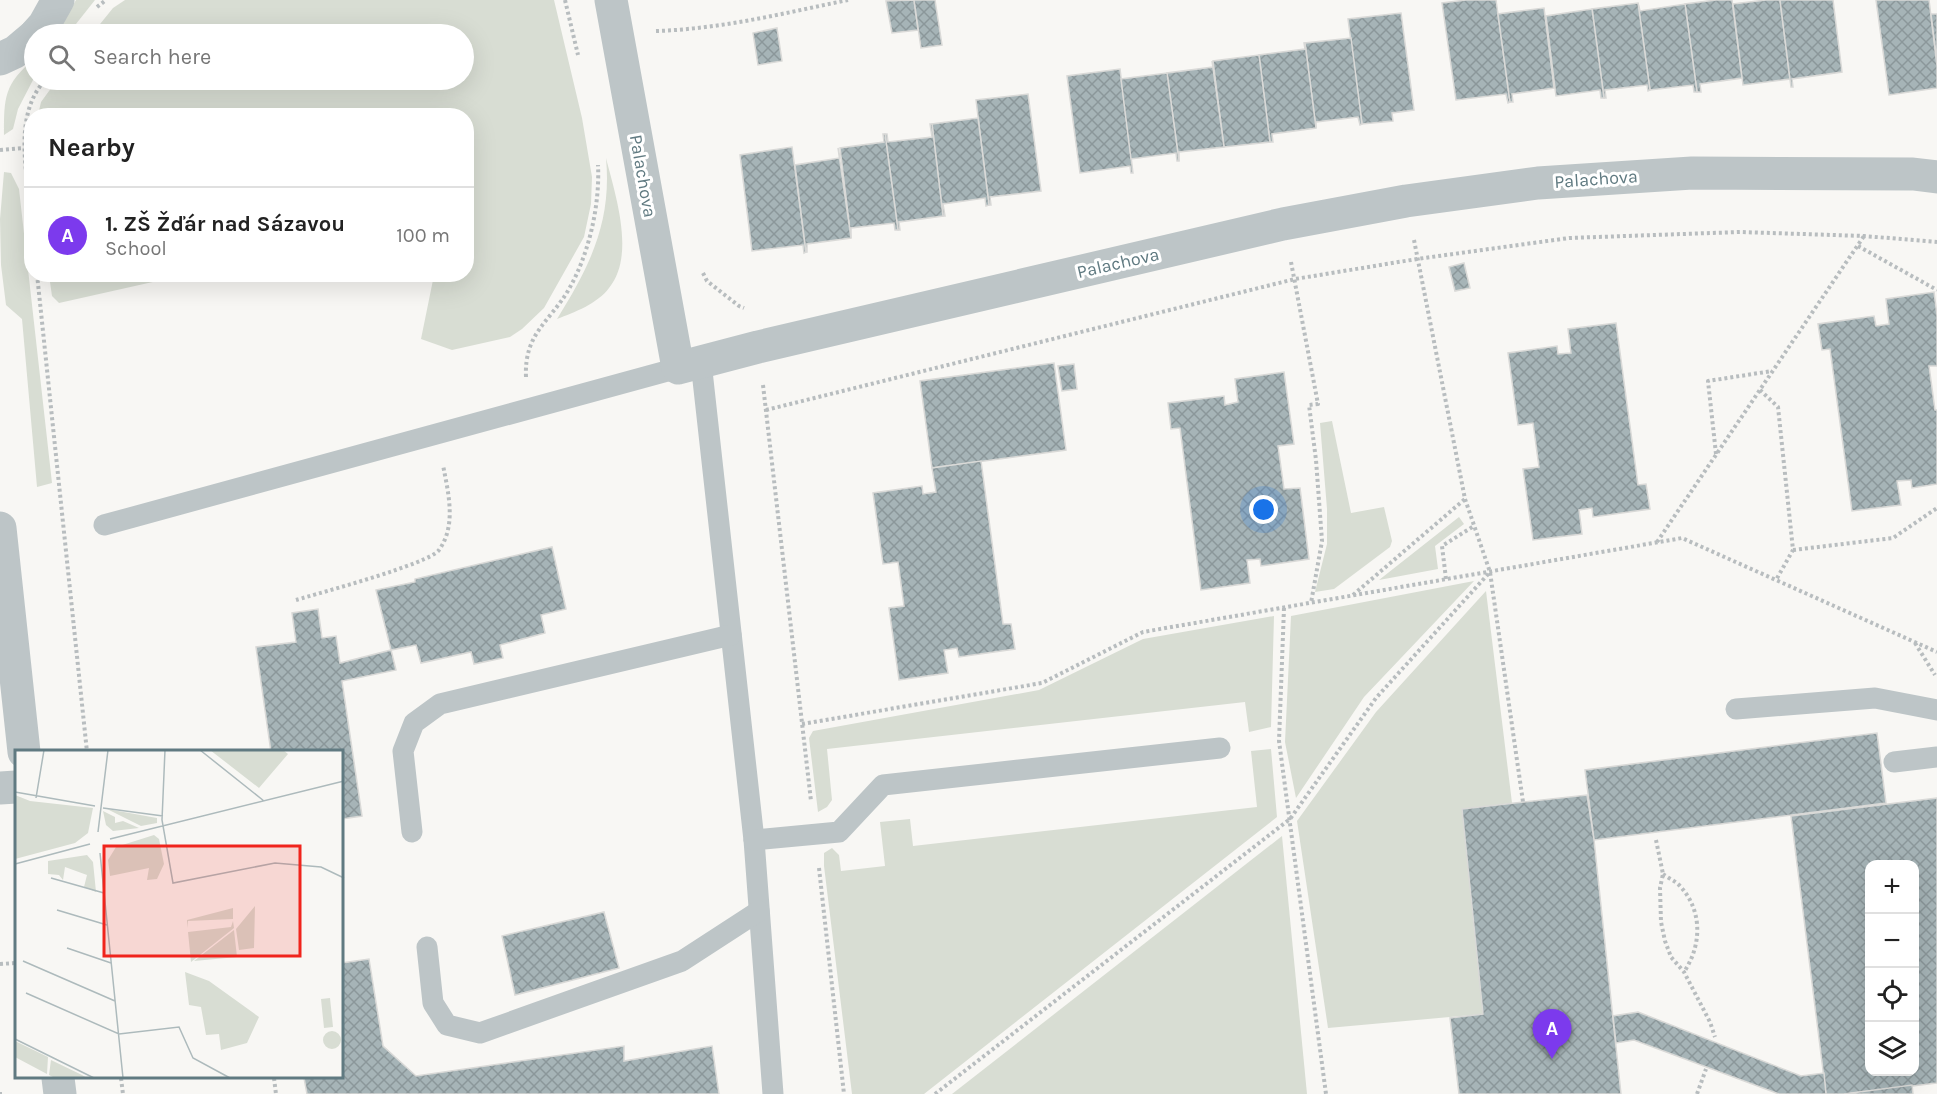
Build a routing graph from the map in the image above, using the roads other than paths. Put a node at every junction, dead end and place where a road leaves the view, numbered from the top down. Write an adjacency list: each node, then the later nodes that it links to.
1 (58, 0): 3 (street)
2 (611, 0): 7 (street, Palachova)
3 (45, 24)
4 (24, 44): 5 (street)
5 (0, 59)
6 (1937, 177): 7 (street, Palachova)
7 (690, 365): 8 (lane); 10 (lane)
8 (104, 525)
9 (0, 528): 14 (street)
10 (731, 635): 19 (lane); 20 (lane)
11 (1736, 709): 12 (lane)
12 (1937, 710)
13 (1220, 748): 20 (lane)
14 (24, 750)
15 (1937, 757): 16 (lane)
16 (1894, 762)
17 (15, 787): 18 (street)
18 (0, 788)
19 (412, 832)
20 (754, 840): 21 (lane)
21 (759, 911): 22 (lane); 25 (lane)
22 (427, 947)
23 (58, 1079): 24 (street)
24 (60, 1094)
25 (773, 1094)

